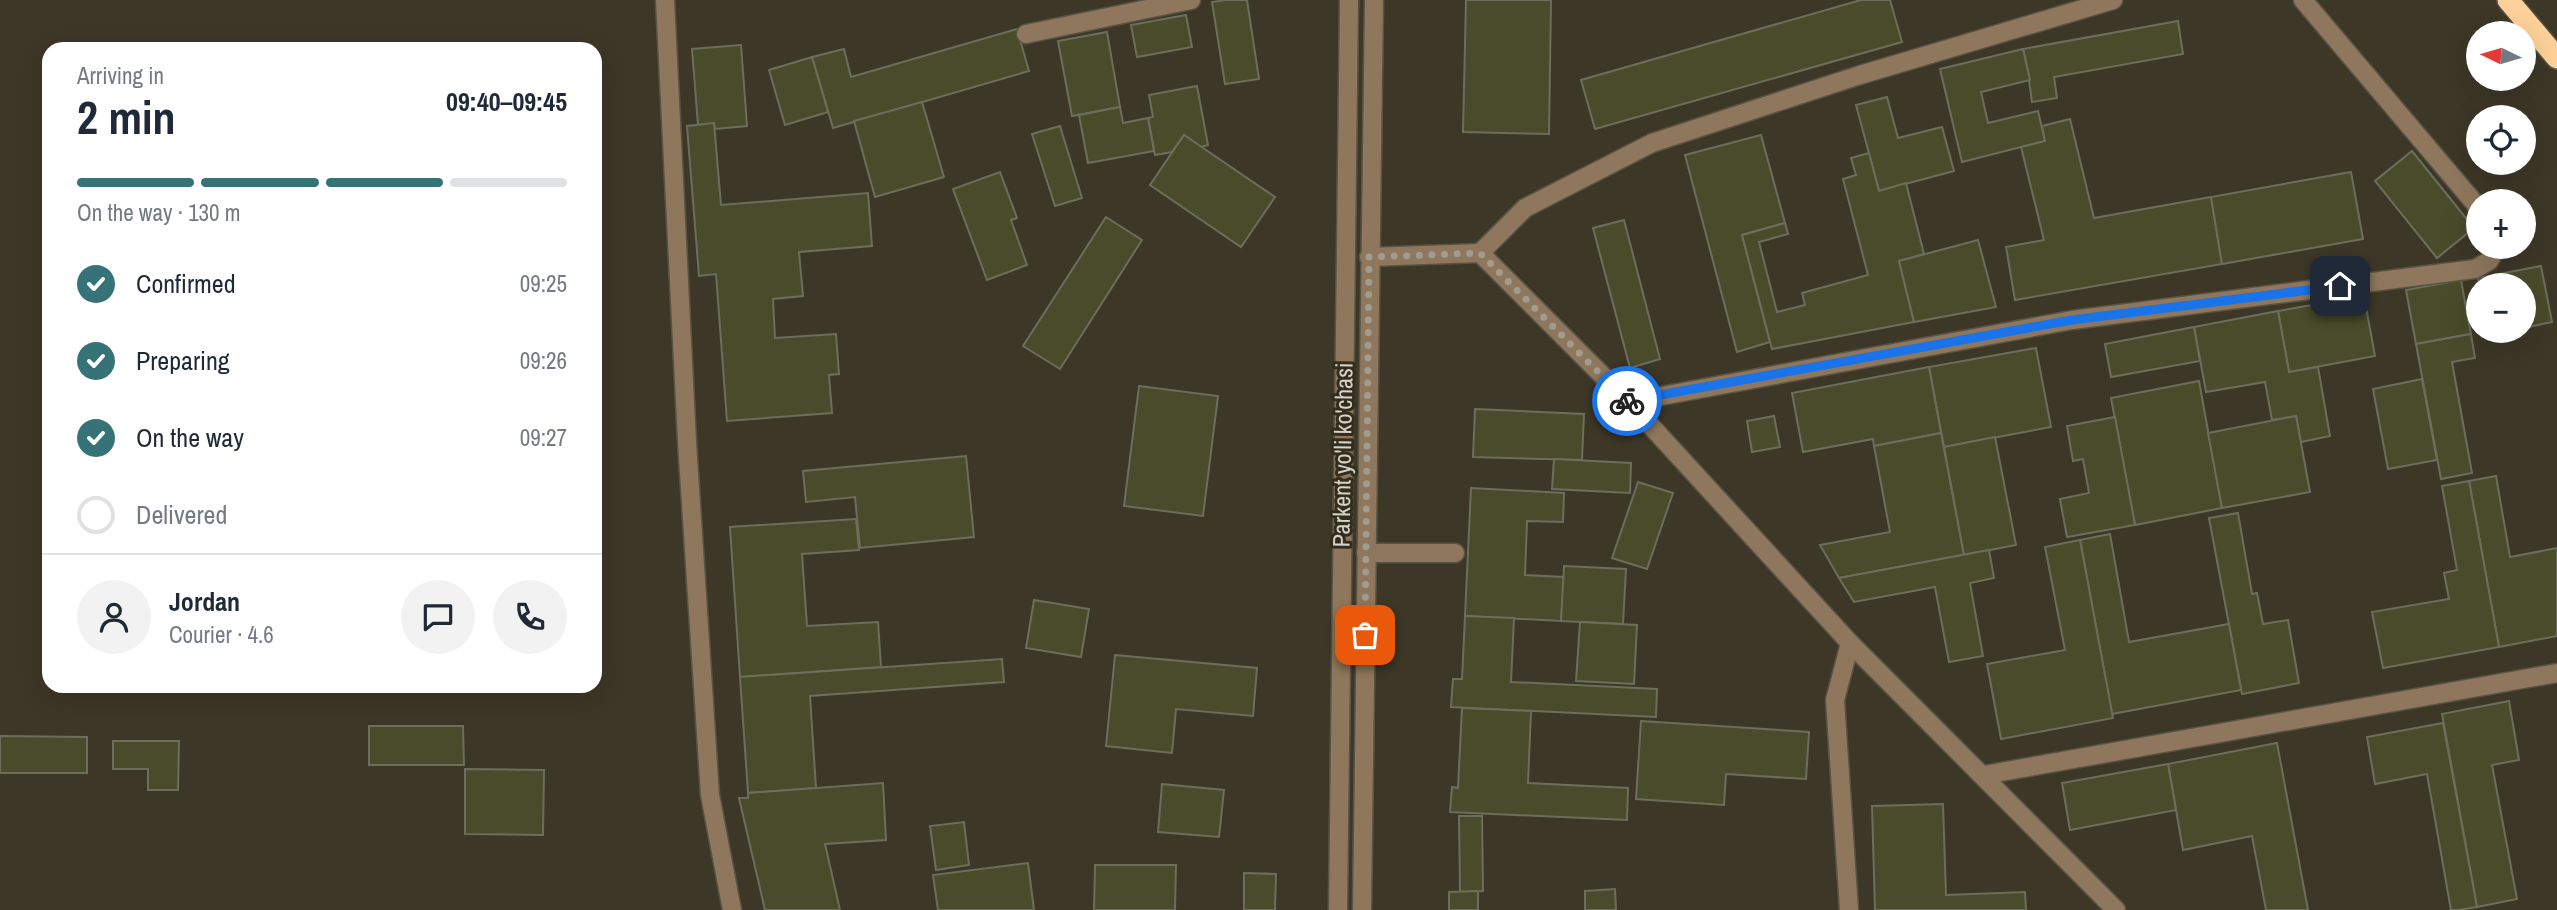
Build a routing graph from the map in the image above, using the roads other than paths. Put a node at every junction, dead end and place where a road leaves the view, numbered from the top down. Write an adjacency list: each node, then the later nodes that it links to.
1 (665, 0): 20 (street)
2 (1191, 0): 8 (street)
3 (1349, 0): 21 (street, Parkent yo'li ko'chasi)
4 (1374, 0): 12 (street, Parkent yo'li ko'chasi)
5 (2113, 0): 11 (street)
6 (2303, 0): 10 (street)
7 (2508, 0): 9 (highway)
8 (1026, 34)
9 (2557, 58)
10 (2466, 193)
11 (1480, 253): 12 (street); 14 (street)
12 (1369, 257): 15 (street, Parkent yo'li ko'chasi)
13 (2490, 259): 14 (street)
14 (1629, 402): 17 (street)
15 (1366, 553): 16 (street); 22 (street, Parkent yo'li ko'chasi)
16 (1455, 553)
17 (1850, 643): 19 (street); 23 (street)
18 (2557, 673): 19 (street)
19 (1984, 775): 24 (street)
20 (732, 910)
21 (1338, 910)
22 (1362, 910)
23 (1849, 910)
24 (2116, 910)

